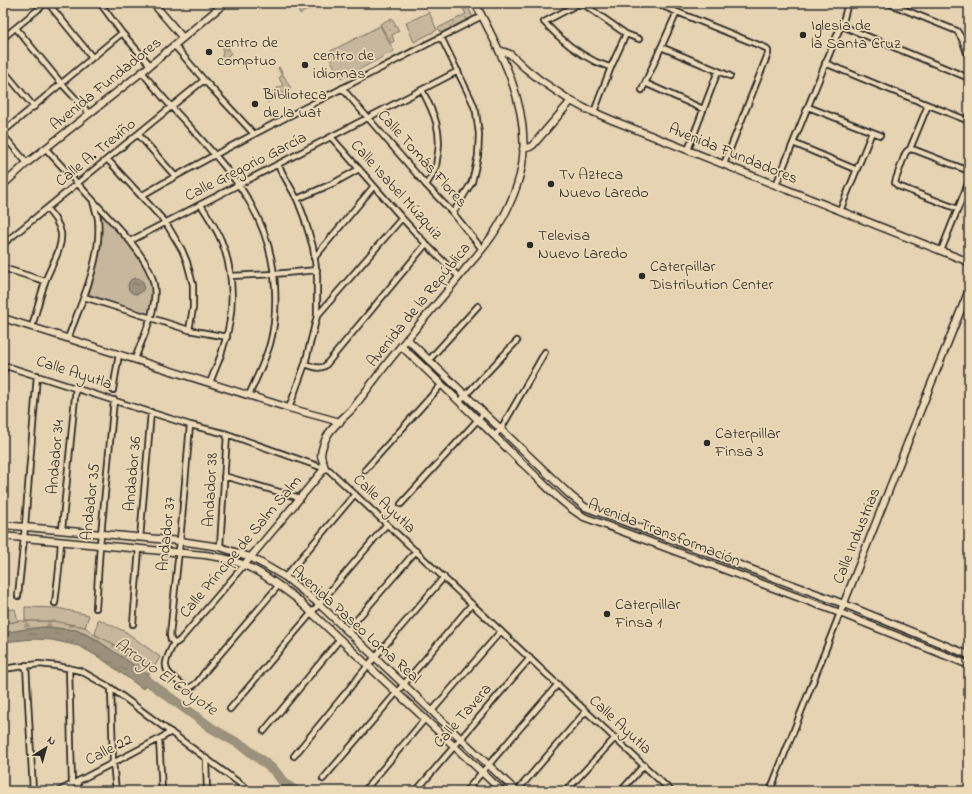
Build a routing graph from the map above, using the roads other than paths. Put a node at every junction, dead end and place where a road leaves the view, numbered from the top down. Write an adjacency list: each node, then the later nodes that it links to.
1 (47, 3): 13 (street); 23 (street)
2 (100, 3): 14 (street)
3 (153, 3): 18 (street)
4 (225, 3): 18 (street, Avenida Fundadores)
5 (475, 3): 11 (street, Avenida de la República)
6 (581, 3): 15 (street); 27 (street)
7 (655, 3): 10 (street)
8 (848, 3): 12 (street)
9 (888, 3): 24 (street)
10 (677, 12): 21 (street); 64 (street)
11 (482, 16): 16 (street); 22 (street, Avenida de la República)
12 (840, 25): 25 (street); 33 (street)
13 (16, 28): 17 (street); 35 (street)
14 (122, 33): 23 (street); 26 (street)
15 (626, 34): 19 (street); 27 (street)
16 (441, 36): 29 (street); 37 (street)
17 (3, 38)
18 (183, 38): 20 (street, Avenida Fundadores)
19 (639, 39)
20 (174, 45): 26 (street, Avenida Fundadores); 34 (street)
21 (661, 47): 30 (street); 36 (street)
22 (500, 50): 40 (street, Avenida Fundadores); 58 (street, Avenida de la República)
23 (92, 57): 35 (street)
24 (969, 58)
25 (825, 62): 41 (street); 44 (street)
26 (150, 65): 31 (street, Avenida Fundadores)
27 (611, 67): 46 (street)
28 (3, 70): 42 (street)
29 (458, 71): 38 (street, Calle Gregorio García); 84 (street)
30 (718, 71): 32 (street); 45 (street)
31 (142, 72): 43 (street); 47 (street, Avenida Fundadores)
32 (730, 76)
33 (969, 78)
34 (204, 80): 43 (street, Calle A. Treviño); 53 (street)
35 (61, 83): 42 (street); 47 (street)
36 (645, 83): 39 (street); 45 (street)
37 (342, 88): 48 (street, Calle Tomás Flores); 53 (street)
38 (422, 90): 48 (street, Calle Gregorio García); 74 (street)
39 (642, 90)
40 (571, 101): 46 (street, Avenida Fundadores); 58 (street)
41 (928, 105): 49 (street); 59 (street)
42 (34, 107): 51 (street)
43 (172, 107): 52 (street, Calle A. Treviño); 61 (street)
44 (808, 107): 50 (street); 56 (street)
45 (703, 109): 60 (street)
46 (594, 112): 60 (street, Avenida Fundadores)
47 (89, 113): 57 (street, Avenida Fundadores)
48 (368, 118): 55 (street, Calle Gregorio García); 74 (street, Calle Tomás Flores)
49 (969, 121)
50 (872, 132): 54 (street); 67 (street)
51 (3, 134): 63 (street)
52 (138, 134): 62 (street, Calle A. Treviño); 69 (street)
53 (254, 134): 61 (street)
54 (880, 135)
55 (331, 137): 65 (street, Calle Gregorio García); 66 (street, Calle Isabel Múzquiz)
56 (793, 143): 67 (street); 75 (street)
57 (46, 149): 63 (street, Avenida Fundadores); 71 (street)
58 (523, 149): 90 (street, Avenida de la República)
59 (910, 149): 68 (street); 82 (street)
60 (688, 150): 64 (street, Avenida Fundadores)
61 (214, 154): 69 (street); 73 (street)
62 (108, 160): 71 (street, Calle A. Treviño); 77 (street)
63 (27, 163): 72 (street, Avenida Fundadores)
64 (724, 164): 75 (street, Avenida Fundadores)
65 (278, 165): 73 (street, Calle Gregorio García); 78 (street)
66 (359, 169): 76 (street, Calle Isabel Múzquiz); 78 (street)
67 (857, 170): 83 (street)
68 (969, 172)
69 (175, 176): 77 (street)
70 (969, 181): 82 (street)
71 (78, 184): 79 (street); 81 (street, Calle A. Treviño)
72 (3, 185)
73 (239, 185): 80 (street, Calle Gregorio García); 96 (street)
74 (426, 185): 84 (street, Calle Tomás Flores)
75 (776, 185): 83 (street, Avenida Fundadores)
76 (374, 186): 85 (street, Calle Isabel Múzquiz); 92 (street)
77 (141, 196): 86 (street)
78 (297, 199): 92 (street)
79 (92, 200): 87 (street); 101 (street)
80 (201, 205): 86 (street, Calle Gregorio García); 97 (street)
81 (47, 209): 88 (street, Calle A. Treviño); 99 (street)
82 (958, 209): 91 (street)
83 (840, 211): 91 (street, Avenida Fundadores)
84 (453, 213): 90 (street, Calle Tomás Flores)
85 (402, 218): 89 (street, Calle Isabel Múzquiz); 103 (street)
86 (166, 223): 87 (street, Calle Gregorio García); 107 (street)
87 (130, 241): 105 (street)
88 (3, 244)
89 (426, 244): 98 (street, Calle Isabel Múzquiz); 117 (street)
90 (482, 249): 98 (street, Avenida de la República)
91 (941, 251): 93 (street, Avenida Fundadores)
92 (314, 258): 95 (street)
93 (969, 262)
94 (3, 268): 99 (street)
95 (317, 270): 96 (street); 103 (street)
96 (274, 274): 97 (street); 125 (street)
97 (231, 276): 108 (street)
98 (459, 277): 110 (street, Avenida de la República)
99 (45, 281): 106 (street)
100 (969, 290): 181 (street, Calle Industrias)
101 (84, 297): 105 (street); 109 (street)
102 (478, 306): 116 (street)
103 (317, 316): 117 (street)
104 (3, 318): 106 (street, Calle Ayutla)
105 (150, 318): 107 (street); 115 (street)
106 (32, 326): 109 (street, Calle Ayutla)
107 (189, 330): 108 (street)
108 (227, 336): 121 (street)
109 (68, 338): 114 (street, Calle Ayutla)
110 (407, 338): 112 (street, Avenida de la República); 116 (street, Avenida Transformación)
111 (517, 341): 126 (street)
112 (401, 346): 122 (street, Avenida Transformación); 133 (street, Avenida de la República)
113 (545, 352): 135 (street)
114 (119, 354): 115 (street, Calle Ayutla); 124 (street)
115 (135, 359): 121 (street, Calle Ayutla)
116 (429, 360): 126 (street, Avenida Transformación)
117 (305, 364): 129 (street)
118 (4, 365): 119 (street); 120 (street, Calle Ayutla)
119 (3, 374)
120 (37, 375): 123 (street, Calle Ayutla); 154 (street)
121 (210, 383): 125 (street, Calle Ayutla)
122 (442, 384): 128 (street, Avenida Transformación); 144 (street)
123 (76, 387): 127 (street, Calle Ayutla); 155 (street, Andador 34)
124 (113, 390)
125 (250, 395): 129 (street, Calle Ayutla)
126 (466, 395): 128 (street); 131 (street, Avenida Transformación)
127 (114, 400): 130 (street, Calle Ayutla); 156 (street, Andador 35)
128 (460, 401): 132 (street, Avenida Transformación)
129 (289, 408): 133 (street, Calle Ayutla)
130 (152, 412): 134 (street, Calle Ayutla); 159 (street, Andador 36)
131 (484, 413): 132 (street); 135 (street, Avenida Transformación)
132 (478, 419): 137 (street, Avenida Transformación); 149 (street)
133 (340, 422): 143 (street, Avenida de la República)
134 (190, 425): 136 (street, Calle Ayutla); 161 (street, Andador 37)
135 (501, 429): 137 (street); 138 (street, Avenida Transformación)
136 (227, 434): 143 (street, Calle Ayutla); 146 (street, Andador 38)
137 (494, 436): 139 (street, Avenida Transformación)
138 (513, 441): 139 (street); 140 (street, Avenida Transformación)
139 (508, 449): 141 (street, Avenida Transformación)
140 (525, 452): 141 (street); 142 (street, Avenida Transformación)
141 (519, 459): 145 (street, Avenida Transformación)
142 (540, 467): 145 (street); 150 (street, Avenida Transformación)
143 (325, 468): 147 (street, Calle Ayutla); 148 (street, Calle Príncipe de Salm Salm)
144 (365, 470)
145 (534, 474): 153 (street, Avenida Transformación)
146 (224, 476): 148 (street); 163 (street, Andador 38)
147 (355, 494): 151 (street, Calle Ayutla); 172 (street)
148 (300, 498): 169 (street, Calle Príncipe de Salm Salm)
149 (401, 504)
150 (609, 517): 153 (street); 164 (street, Avenida Transformación)
151 (387, 524): 166 (street, Calle Ayutla); 179 (street)
152 (3, 525): 154 (street, Avenida Paseo Loma Real)
153 (606, 525): 168 (street, Avenida Transformación)
154 (25, 527): 155 (street, Avenida Paseo Loma Real); 158 (street)
155 (62, 530): 156 (street, Avenida Paseo Loma Real)
156 (101, 534): 159 (street, Avenida Paseo Loma Real); 162 (street, Andador 35)
157 (3, 536): 158 (street, Avenida Paseo Loma Real)
158 (24, 538): 160 (street, Avenida Paseo Loma Real); 176 (street)
159 (140, 538): 161 (street, Avenida Paseo Loma Real)
160 (61, 542): 162 (street, Avenida Paseo Loma Real); 178 (street)
161 (180, 542): 163 (street, Avenida Paseo Loma Real); 167 (street, Andador 37)
162 (100, 545): 165 (street, Avenida Paseo Loma Real); 183 (street, Andador 35)
163 (220, 547): 169 (street, Avenida Paseo Loma Real)
164 (690, 547): 168 (street); 171 (street, Avenida Transformación)
165 (139, 549): 167 (street, Avenida Paseo Loma Real); 187 (street)
166 (416, 551): 173 (street, Calle Ayutla); 189 (street)
167 (178, 552): 170 (street, Avenida Paseo Loma Real); 192 (street, Andador 37)
168 (687, 556): 174 (street, Avenida Transformación)
169 (250, 557): 170 (street, Calle Príncipe de Salm Salm); 172 (street, Avenida Paseo Loma Real)
170 (244, 565): 175 (street, Avenida Paseo Loma Real); 192 (street, Calle Príncipe de Salm Salm)
171 (757, 572): 174 (street); 177 (street, Avenida Transformación)
172 (285, 577): 179 (street, Avenida Paseo Loma Real)
173 (444, 577): 180 (street, Calle Ayutla); 194 (street)
174 (754, 581): 182 (street, Avenida Transformación)
175 (278, 585): 184 (street, Avenida Paseo Loma Real); 192 (street)
176 (18, 596)
177 (820, 596): 181 (street, Avenida Transformación); 182 (street)
178 (55, 603)
179 (319, 604): 184 (street); 189 (street, Avenida Paseo Loma Real)
180 (472, 604): 190 (street, Calle Ayutla); 201 (street)
181 (844, 604): 185 (street, Calle Industrias); 186 (street, Avenida Transformación)
182 (817, 605): 185 (street, Avenida Transformación)
183 (96, 608)
184 (312, 613): 191 (street, Avenida Paseo Loma Real); 205 (street)
185 (840, 613): 188 (street, Avenida Transformación); 239 (street, Calle Industrias)
186 (884, 621): 188 (street); 193 (street, Avenida Transformación)
187 (132, 624)
188 (881, 630): 196 (street, Avenida Transformación)
189 (347, 631): 194 (street, Avenida Paseo Loma Real)
190 (501, 631): 195 (street, Calle Ayutla); 206 (street)
191 (340, 639): 198 (street, Avenida Paseo Loma Real); 209 (street)
192 (175, 643)
193 (969, 655)
194 (375, 657): 198 (street); 201 (street, Avenida Paseo Loma Real)
195 (530, 658): 202 (street, Calle Ayutla); 211 (street, Calle Tavera)
196 (969, 664)
197 (26, 665): 199 (street); 200 (street); 225 (street)
198 (368, 665): 204 (street, Avenida Paseo Loma Real); 215 (street)
199 (69, 668): 203 (street); 223 (street)
200 (3, 669)
201 (403, 684): 204 (street); 206 (street, Avenida Paseo Loma Real)
202 (558, 684): 207 (street, Calle Ayutla); 218 (street)
203 (111, 688): 210 (street); 217 (street)
204 (397, 692): 208 (street, Avenida Paseo Loma Real); 221 (street)
205 (230, 709)
206 (432, 711): 211 (street, Avenida Paseo Loma Real)
207 (586, 711): 212 (street, Calle Ayutla); 235 (street)
208 (425, 719): 214 (street, Avenida Paseo Loma Real); 231 (street)
209 (264, 731)
210 (171, 732): 213 (street, Calle 22); 216 (street)
211 (461, 738): 214 (street, Calle Tavera); 218 (street, Avenida Paseo Loma Real)
212 (615, 738): 219 (street, Calle Ayutla); 236 (street)
213 (159, 739): 217 (street, Calle 22); 229 (street)
214 (454, 746): 220 (street, Avenida Paseo Loma Real); 232 (street, Calle Tavera)
215 (294, 756)
216 (206, 758): 224 (street); 230 (street)
217 (113, 762): 222 (street, Calle 22); 228 (street)
218 (489, 765): 220 (street); 235 (street, Avenida Paseo Loma Real)
219 (644, 765): 237 (street); 238 (street, Calle Ayutla)
220 (482, 772): 233 (street); 234 (street, Avenida Paseo Loma Real)
221 (323, 779)
222 (78, 781): 223 (street, Calle 22); 227 (street)
223 (72, 785): 226 (street, Calle 22)
224 (248, 790)
225 (32, 791)
226 (60, 791)
227 (78, 791)
228 (116, 791)
229 (162, 791)
230 (208, 791)
231 (364, 791)
232 (416, 791)
233 (466, 791)
234 (502, 791)
235 (517, 791)
236 (566, 791)
237 (621, 791)
238 (671, 791)
239 (770, 791)

